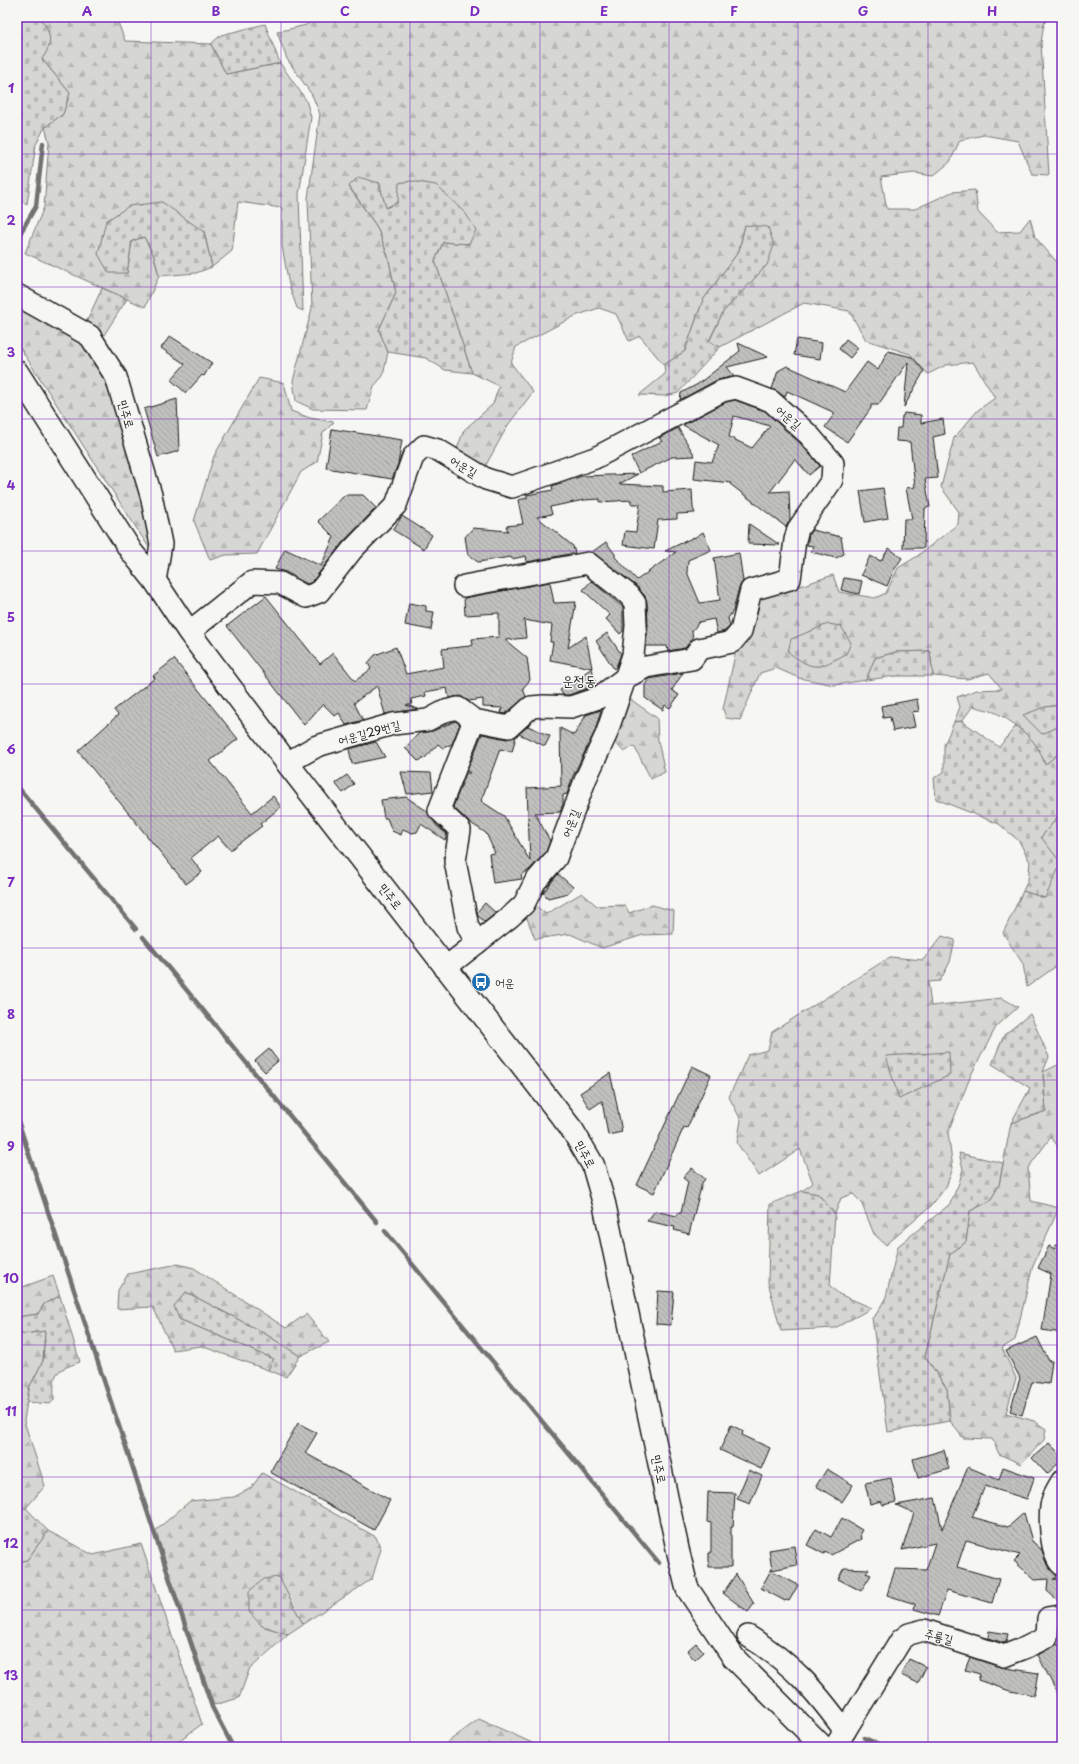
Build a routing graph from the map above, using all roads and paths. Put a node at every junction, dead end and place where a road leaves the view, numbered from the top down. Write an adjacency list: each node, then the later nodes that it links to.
1 (17, 295): 3 (street, 민주로)
2 (17, 372): 3 (main road, 민주로)
3 (154, 581): 5 (main road, 민주로)
4 (464, 586): 6 (street, 어운길)
5 (189, 632): 6 (street, 어운길); 8 (main road, 민주로)
6 (625, 678): 7 (street, 어운길29번길); 9 (street, 어운길)
7 (474, 720): 8 (street, 어운길29번길); 9 (street)
8 (287, 762): 10 (main road, 민주로)
9 (477, 943): 10 (street, 어운길)
10 (445, 968): 16 (main road, 민주로)
11 (1062, 1481): 12 (street)
12 (1062, 1565)
13 (1062, 1616): 15 (street, 주룡길)
14 (748, 1636): 15 (street, 주룡길)
15 (840, 1739)
16 (823, 1747)

